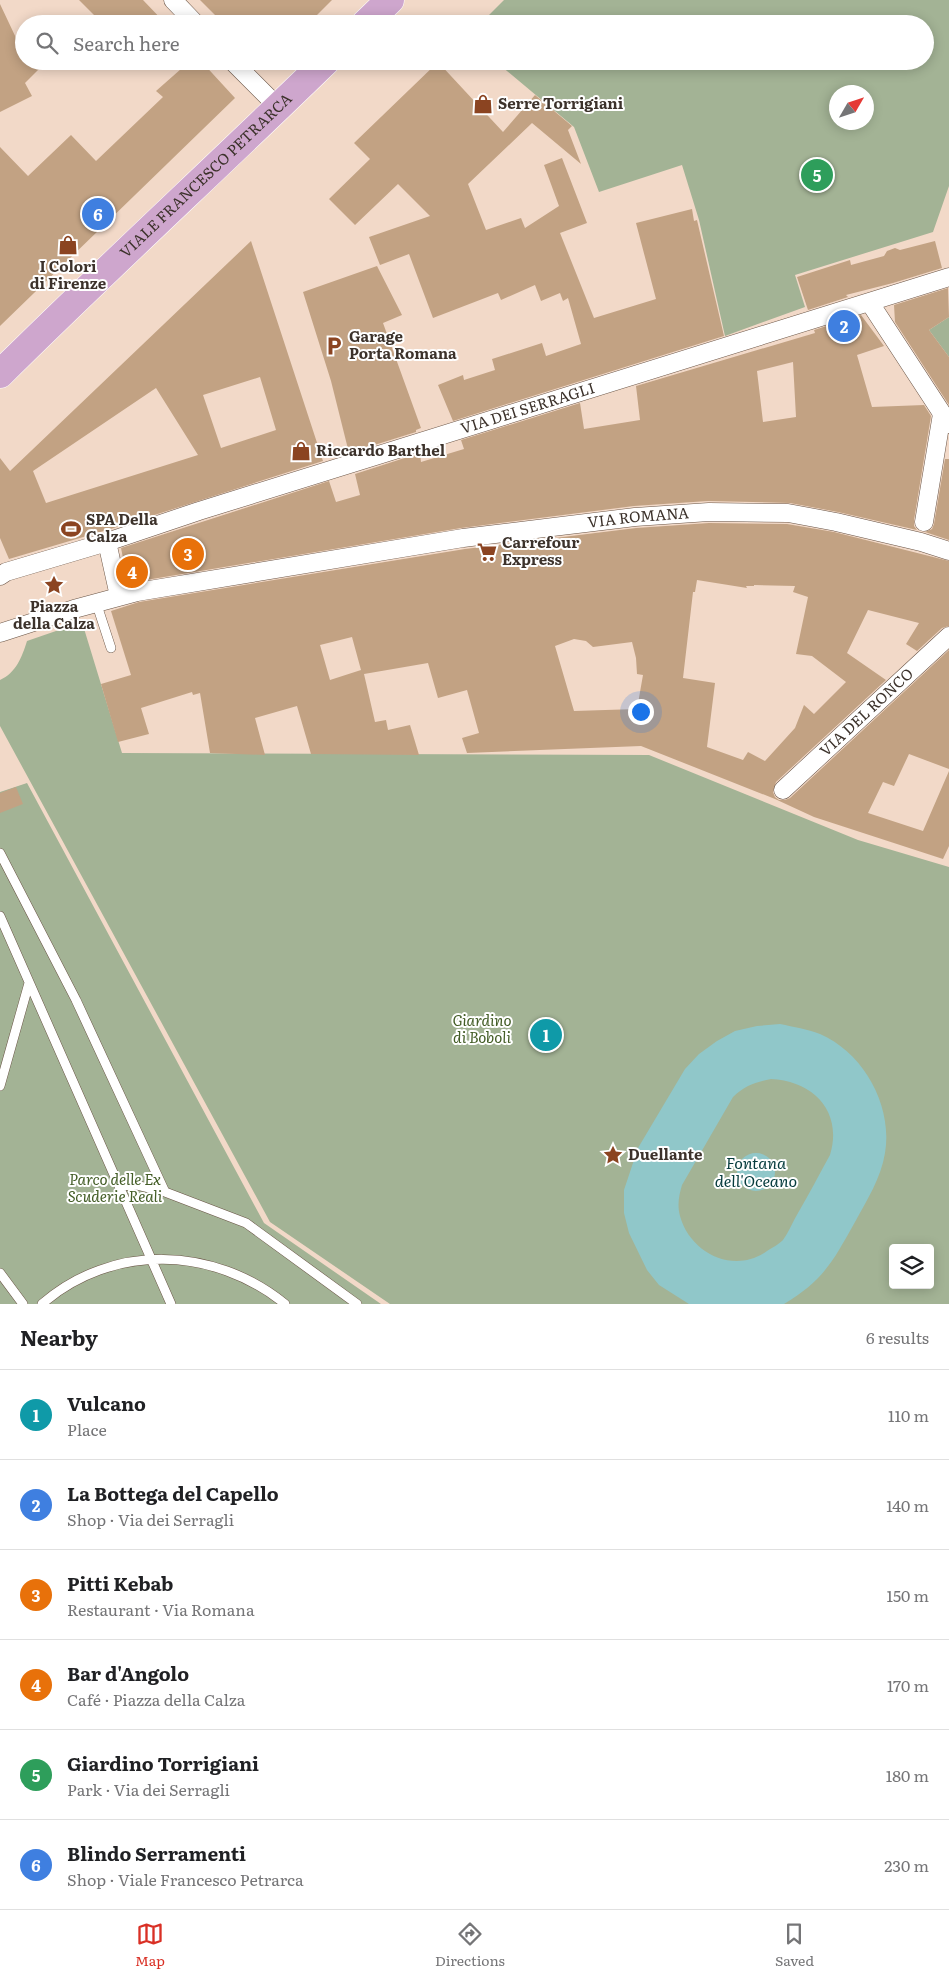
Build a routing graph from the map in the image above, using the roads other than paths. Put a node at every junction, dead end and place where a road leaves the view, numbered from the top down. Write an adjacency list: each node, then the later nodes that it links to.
1 (173, 0): 2 (street)
2 (187, 15)
3 (241, 70): 5 (street)
4 (317, 70): 5 (main road, VIALE FRANCESCO PETRARCA)
5 (279, 108): 8 (main road, VIALE FRANCESCO PETRARCA)
6 (949, 277): 7 (street, VIA DEI SERRAGLI)
7 (870, 302): 9 (street); 11 (street, VIA DEI SERRAGLI)
8 (0, 374)
9 (946, 419): 10 (street)
10 (924, 522)
11 (107, 542): 13 (street); 14 (street)
12 (949, 551): 14 (street, VIA ROMANA)
13 (2, 570)
14 (119, 596): 15 (street)
15 (96, 602): 16 (street); 18 (lane)
16 (0, 633)
17 (949, 636): 19 (street, VIA DEL RONCO)
18 (111, 648)
19 (783, 790)
20 (0, 853): 25 (lane)
21 (0, 916): 22 (lane)
22 (30, 982): 23 (lane); 24 (lane)
23 (0, 1086)
24 (119, 1186): 25 (lane); 26 (lane)
25 (165, 1192): 32 (lane)
26 (151, 1259): 29 (lane); 30 (lane); 31 (lane)
27 (0, 1273): 28 (lane)
28 (23, 1304)
29 (42, 1304)
30 (171, 1304)
31 (285, 1304)
32 (357, 1304)

